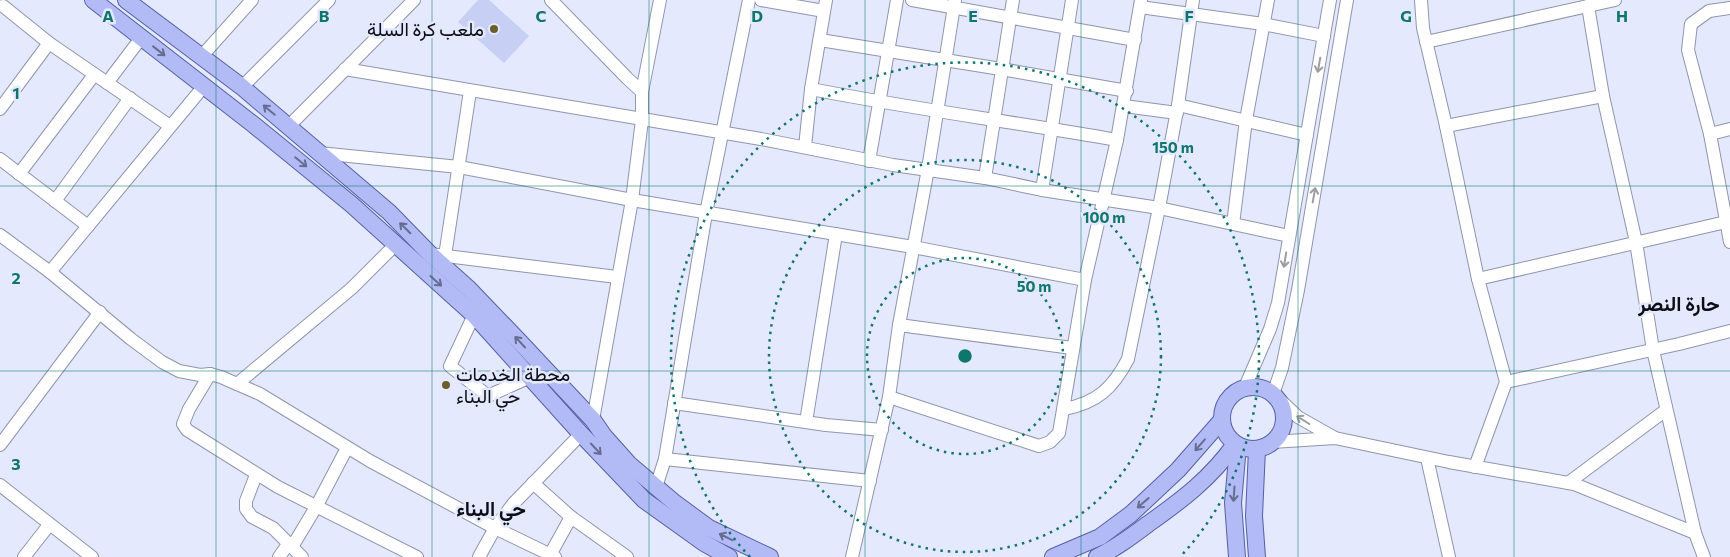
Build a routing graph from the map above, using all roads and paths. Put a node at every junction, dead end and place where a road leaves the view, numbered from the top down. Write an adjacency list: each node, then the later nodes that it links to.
1 (93, 0): 30 (main road)
2 (252, 0): 36 (street)
3 (329, 0): 44 (street)
4 (414, 0): 38 (street)
5 (552, 0): 48 (street)
6 (660, 0): 48 (street)
7 (749, 0): 64 (street)
8 (761, 0): 22 (street)
9 (897, 0): 35 (street)
10 (912, 0): 19 (street)
11 (1013, 0): 26 (street)
12 (1072, 0): 28 (street)
13 (1268, 0): 27 (street)
14 (1330, 0): 29 (street)
15 (1347, 0): 108 (street, one-way to 15)
16 (1421, 0): 33 (street)
17 (1615, 0): 24 (street)
18 (133, 2): 36 (main road)
19 (954, 3): 26 (street); 37 (street)
20 (1141, 3): 23 (street); 32 (street)
21 (3, 5): 34 (street)
22 (825, 6): 31 (street)
23 (1192, 6): 27 (street); 54 (street)
24 (1588, 6): 33 (street); 49 (street)
25 (1730, 8): 65 (street)
26 (1010, 17): 28 (street); 39 (street)
27 (1263, 24): 29 (street); 58 (street)
28 (1068, 27): 32 (street); 41 (street)
29 (1324, 36): 66 (street, one-way to 66)
30 (141, 38): 42 (street); 43 (main road, one-way to 43)
31 (820, 40): 35 (street); 45 (street)
32 (1135, 40): 47 (street)
33 (1426, 42): 61 (street)
34 (49, 43): 40 (street); 53 (street)
35 (888, 51): 37 (street); 51 (street)
36 (201, 57): 44 (main road)
37 (946, 60): 39 (street); 55 (street)
38 (345, 69): 46 (street); 60 (street)
39 (1001, 69): 41 (street); 57 (street)
40 (94, 75): 42 (street); 74 (street)
41 (1060, 79): 47 (street); 62 (street)
42 (107, 83): 50 (street)
43 (204, 86): 59 (street); 90 (main road, one-way to 90)
44 (242, 87): 60 (main road, one-way to 44)
45 (811, 89): 51 (street); 68 (street)
46 (470, 91): 56 (street); 72 (street)
47 (1127, 91): 52 (street)
48 (642, 92): 56 (street)
49 (1603, 96): 61 (street); 88 (street)
50 (130, 98): 59 (street); 79 (street)
51 (880, 102): 55 (street); 71 (street)
52 (1124, 106): 54 (street); 67 (street)
53 (0, 109)
54 (1178, 109): 58 (street); 80 (street)
55 (937, 110): 57 (street); 73 (street)
56 (642, 120): 64 (street); 77 (street)
57 (993, 120): 62 (street); 75 (street)
58 (1246, 120): 66 (street); 83 (street)
59 (170, 126): 84 (street)
60 (288, 126): 69 (main road)
61 (1446, 126): 95 (street)
62 (1052, 129): 67 (street); 76 (street)
63 (1730, 129): 65 (street)
64 (723, 133): 68 (street); 81 (street)
65 (1710, 134): 82 (street)
66 (1307, 135): 87 (street)
67 (1117, 140): 78 (street)
68 (805, 147): 71 (street)
69 (319, 153): 72 (street); 92 (main road, one-way to 69)
70 (0, 159): 74 (street)
71 (869, 161): 73 (street)
72 (459, 166): 77 (street); 92 (street)
73 (928, 170): 75 (street); 91 (street)
74 (18, 174): 79 (street)
75 (985, 178): 76 (street)
76 (1042, 190): 78 (street)
77 (632, 200): 81 (street); 94 (street)
78 (1104, 200): 80 (street); 96 (street)
79 (55, 201): 84 (street)
80 (1159, 208): 83 (street); 111 (street)
81 (706, 213): 85 (street); 110 (street)
82 (1726, 222): 88 (street); 89 (street)
83 (1233, 224): 87 (street)
84 (88, 226): 93 (street)
85 (836, 234): 91 (street); 115 (street)
86 (0, 235): 93 (street)
87 (1289, 236): 107 (street, one-way to 107)
88 (1636, 242): 95 (street); 102 (street)
89 (1730, 242)
90 (396, 244): 98 (main road, one-way to 98); 106 (street)
91 (914, 247): 96 (street); 99 (street)
92 (437, 255): 94 (street); 113 (main road, one-way to 92)
93 (50, 272): 97 (street)
94 (617, 277): 113 (street)
95 (1478, 279): 105 (street)
96 (1084, 280): 101 (street)
97 (100, 312): 103 (street); 120 (street)
98 (474, 315): 104 (main road); 104 (street)
99 (899, 325): 101 (street); 109 (street)
100 (1730, 331): 102 (street)
101 (1072, 348): 111 (street)
102 (1653, 350): 105 (street); 112 (street)
103 (210, 374): 106 (street); 127 (street)
104 (530, 377): 117 (main road)
105 (1506, 382): 126 (street)
106 (237, 384): 122 (street)
107 (1245, 387): 108 (main road); 114 (main road)
108 (1274, 395): 118 (street, one-way to 108); 119 (main road)
109 (889, 397): 111 (street); 116 (street)
110 (674, 403): 115 (street); 125 (street)
111 (1064, 409)
112 (1666, 410): 130 (street); 137 (street)
113 (593, 420): 132 (main road)
114 (1221, 421): 121 (main road); 150 (main road, one-way to 150)
115 (806, 422): 116 (street)
116 (882, 430): 128 (street)
117 (582, 434): 129 (street); 147 (main road, one-way to 147)
118 (1336, 438): 119 (street); 124 (street)
119 (1272, 442): 123 (main road)
120 (0, 445)
121 (1237, 445): 123 (main road); 151 (main road); 152 (main road, one-way to 152)
122 (348, 448): 133 (street); 136 (street)
123 (1257, 449): 153 (main road)
124 (1427, 458): 126 (street); 154 (street)
125 (665, 459): 128 (street); 132 (street)
126 (1475, 467): 130 (street)
127 (256, 474): 133 (street); 138 (street)
128 (870, 481): 149 (street)
129 (533, 483): 134 (street); 136 (street)
130 (1568, 483): 137 (street)
131 (0, 485): 135 (street)
132 (656, 487): 148 (main road, one-way to 132)
133 (316, 506): 138 (street); 144 (street)
134 (571, 517): 139 (street); 146 (street)
135 (49, 525): 140 (street); 141 (street)
136 (495, 528): 139 (street); 145 (street)
137 (1695, 533): 155 (street)
138 (291, 545): 142 (street); 143 (street)
139 (553, 556)
140 (24, 557)
141 (92, 557)
142 (279, 557)
143 (302, 557)
144 (417, 557)
145 (479, 557)
146 (627, 557)
147 (728, 557)
148 (770, 557)
149 (852, 557)
150 (1053, 557)
151 (1096, 557)
152 (1237, 557)
153 (1257, 557)
154 (1449, 557)
155 (1704, 557)

